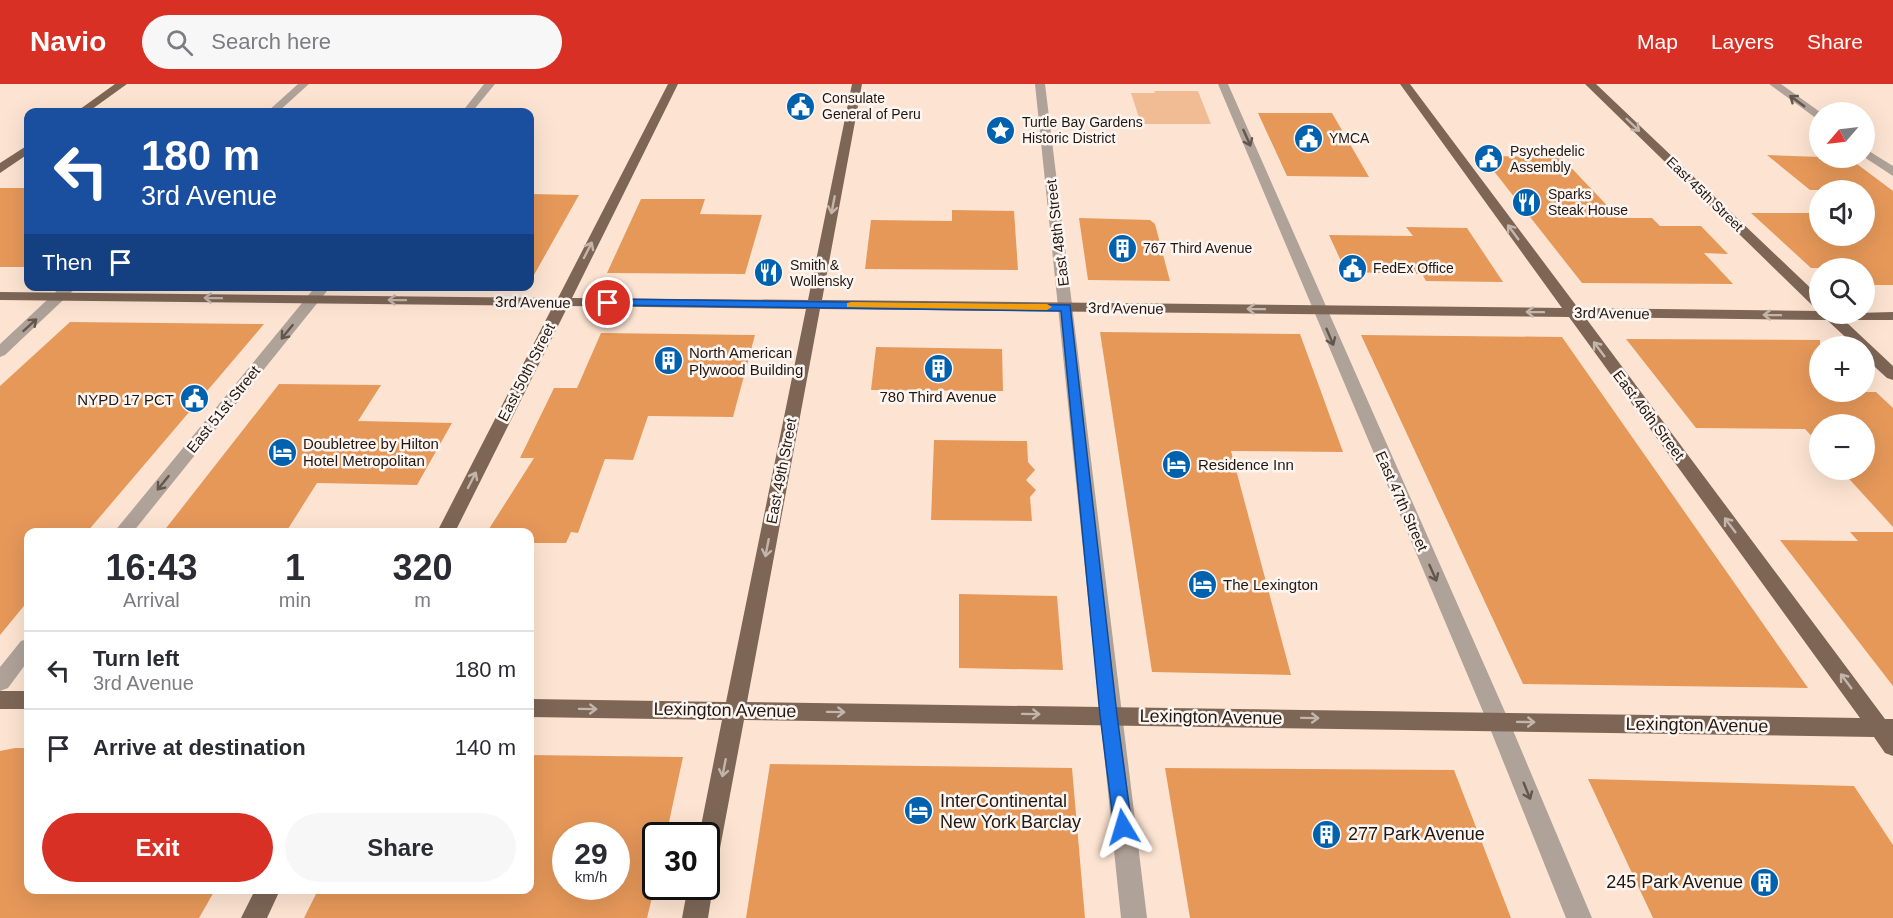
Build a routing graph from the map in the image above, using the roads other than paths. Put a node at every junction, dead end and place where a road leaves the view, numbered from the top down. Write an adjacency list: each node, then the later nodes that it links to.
1 (122, 84): 11 (main road)
2 (304, 84): 12 (street)
3 (490, 84): 13 (street)
4 (673, 84): 23 (main road, East 50th Street, one-way to 4)
5 (857, 84): 24 (main road, East 49th Street, one-way to 24)
6 (1040, 84): 25 (street, East 48th Street)
7 (1223, 84): 26 (street, East 47th Street, one-way to 26)
8 (1405, 84): 28 (main road, East 46th Street, one-way to 8)
9 (1590, 84): 21 (main road, East 45th Street, one-way to 21)
10 (1774, 84): 14 (street, one-way to 10)
11 (87, 108)
12 (277, 108)
13 (470, 108)
14 (1809, 110)
15 (24, 152): 17 (main road)
16 (1875, 159): 18 (street)
17 (0, 169)
18 (1893, 172)
19 (66, 292): 20 (main road, 3rd Avenue, one-way to 19); 22 (main road, 3rd Avenue); 33 (street, one-way to 19)
20 (319, 293): 23 (main road, 3rd Avenue, one-way to 20); 36 (street, East 51st Street, one-way to 36)
21 (1809, 295)
22 (0, 296)
23 (562, 302): 24 (main road, 3rd Avenue); 37 (main road, East 50th Street, one-way to 23)
24 (814, 305): 25 (main road, 3rd Avenue); 43 (main road, East 49th Street, one-way to 43)
25 (1066, 307): 26 (main road, 3rd Avenue, one-way to 25); 44 (street, East 48th Street)
26 (1319, 310): 28 (main road, 3rd Avenue, one-way to 26); 45 (street, East 47th Street, one-way to 45)
27 (1809, 311): 28 (main road, 3rd Avenue, one-way to 28)
28 (1573, 313): 46 (main road, East 46th Street, one-way to 28)
29 (1875, 315): 30 (main road, 3rd Avenue)
30 (1893, 316)
31 (1840, 324): 32 (main road, East 45th Street)
32 (1852, 336)
33 (0, 352)
34 (1875, 358): 35 (main road, East 45th Street)
35 (1893, 375)
36 (126, 528)
37 (448, 528)
38 (24, 652): 39 (street)
39 (0, 682)
40 (0, 700): 41 (main road)
41 (24, 700)
42 (534, 708): 43 (main road, Lexington Avenue, one-way to 43)
43 (735, 711): 44 (main road, Lexington Avenue, one-way to 44); 47 (main road, East 49th Street, one-way to 47)
44 (1108, 715): 45 (main road, Lexington Avenue, one-way to 45); 52 (street, East 48th Street)
45 (1498, 721): 46 (main road, Lexington Avenue, one-way to 46); 53 (street, East 47th Street, one-way to 53)
46 (1889, 734)
47 (713, 822)
48 (266, 894): 50 (main road)
49 (698, 900): 51 (main road)
50 (254, 918)
51 (695, 918)
52 (1134, 918)
53 (1579, 918)

